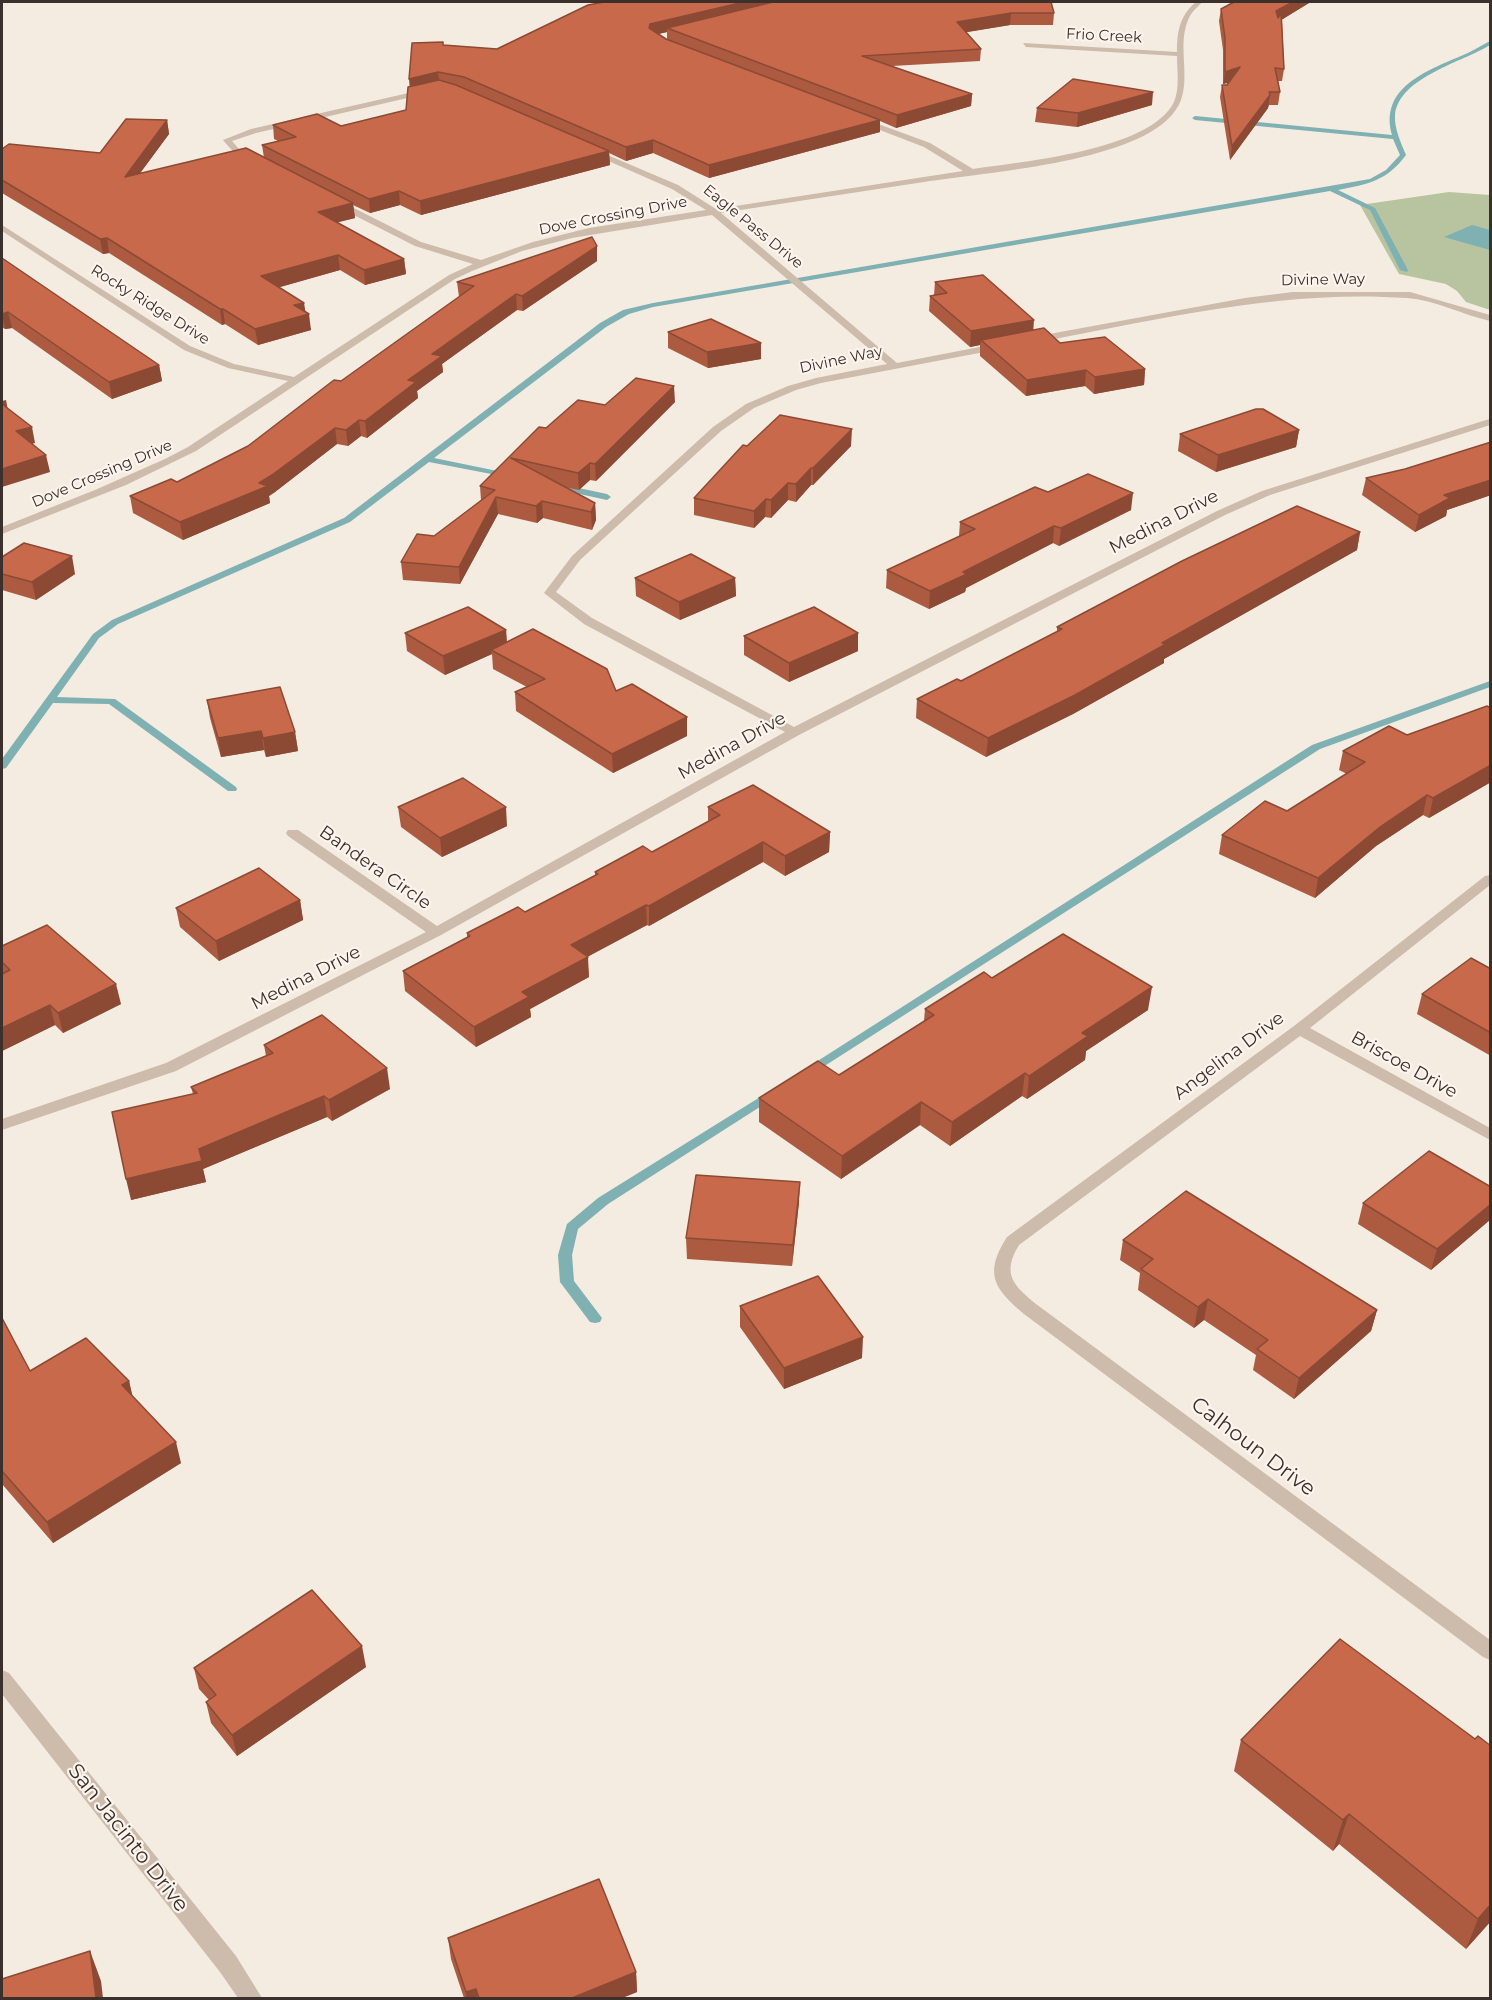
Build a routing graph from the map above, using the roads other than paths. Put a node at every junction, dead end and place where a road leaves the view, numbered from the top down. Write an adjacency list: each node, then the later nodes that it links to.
1 (1199, 2): 3 (street, Dove Crossing Drive)
2 (1026, 45): 3 (street, Frio Creek)
3 (1180, 54): 8 (street, Dove Crossing Drive)
4 (431, 91): 7 (street)
5 (855, 117): 8 (street)
6 (579, 145): 10 (street, Eagle Pass Drive)
7 (265, 166)
8 (971, 172): 10 (street, Dove Crossing Drive)
9 (326, 197): 12 (street)
10 (713, 211): 12 (street, Dove Crossing Drive); 16 (street, Eagle Pass Drive)
11 (2, 227): 17 (street, Rocky Ridge Drive)
12 (480, 263): 17 (street, Dove Crossing Drive)
13 (1491, 318): 14 (street, Divine Way)
14 (1023, 342)
15 (1012, 344): 16 (street, Divine Way)
16 (895, 366): 20 (street, Divine Way)
17 (295, 380): 19 (street, Dove Crossing Drive)
18 (1491, 422): 20 (street, Medina Drive)
19 (2, 531)
20 (794, 732): 23 (street, Medina Drive)
21 (293, 832): 23 (street, Bandera Circle)
22 (1491, 879): 24 (street, Angelina Drive)
23 (436, 932): 25 (street, Medina Drive)
24 (1299, 1029): 26 (street, Briscoe Drive); 27 (street, Angelina Drive)
25 (2, 1125)
26 (1491, 1135)
27 (999, 1270): 28 (street, Calhoun Drive)
28 (1491, 1651)
29 (2, 1679): 30 (street, San Jacinto Drive)
30 (251, 1998)

